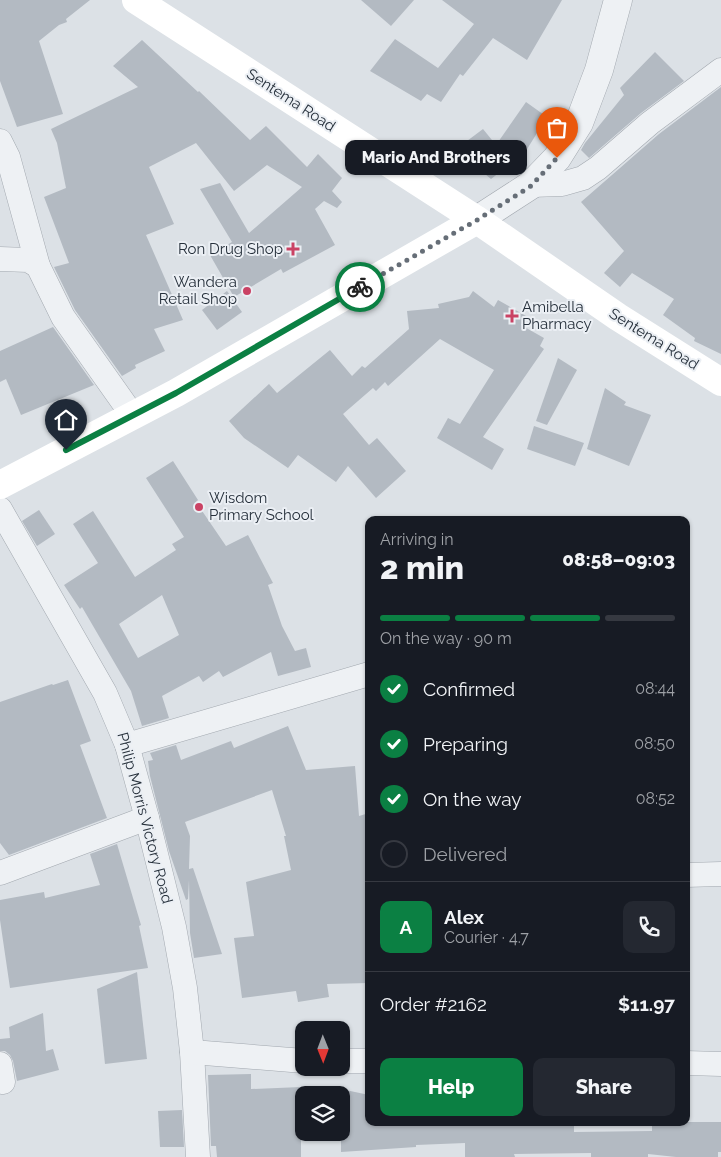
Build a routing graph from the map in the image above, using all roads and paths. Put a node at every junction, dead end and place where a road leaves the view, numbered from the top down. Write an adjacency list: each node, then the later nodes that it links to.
1 (136, 0): 6 (main road, Sentema Road)
2 (616, 2): 5 (street)
3 (721, 70): 5 (street)
4 (0, 141): 8 (street)
5 (531, 186): 6 (street)
6 (477, 220): 9 (main road, Sentema Road); 10 (main road)
7 (0, 258): 8 (street)
8 (38, 266): 10 (street)
9 (721, 382)
10 (133, 416): 11 (main road)
11 (0, 485)
12 (0, 509): 14 (street, Philip Morris Victory Road)
13 (365, 675): 14 (street)
14 (127, 744): 15 (street, Philip Morris Victory Road)
15 (147, 818): 16 (street); 19 (street, Philip Morris Victory Road)
16 (0, 873)
17 (721, 874): 18 (street)
18 (690, 875)
19 (192, 1052): 20 (street); 25 (street, Philip Morris Victory Road)
20 (295, 1060)
21 (350, 1061): 22 (street)
22 (365, 1061)
23 (690, 1063): 24 (street)
24 (721, 1064)
25 (198, 1157)

